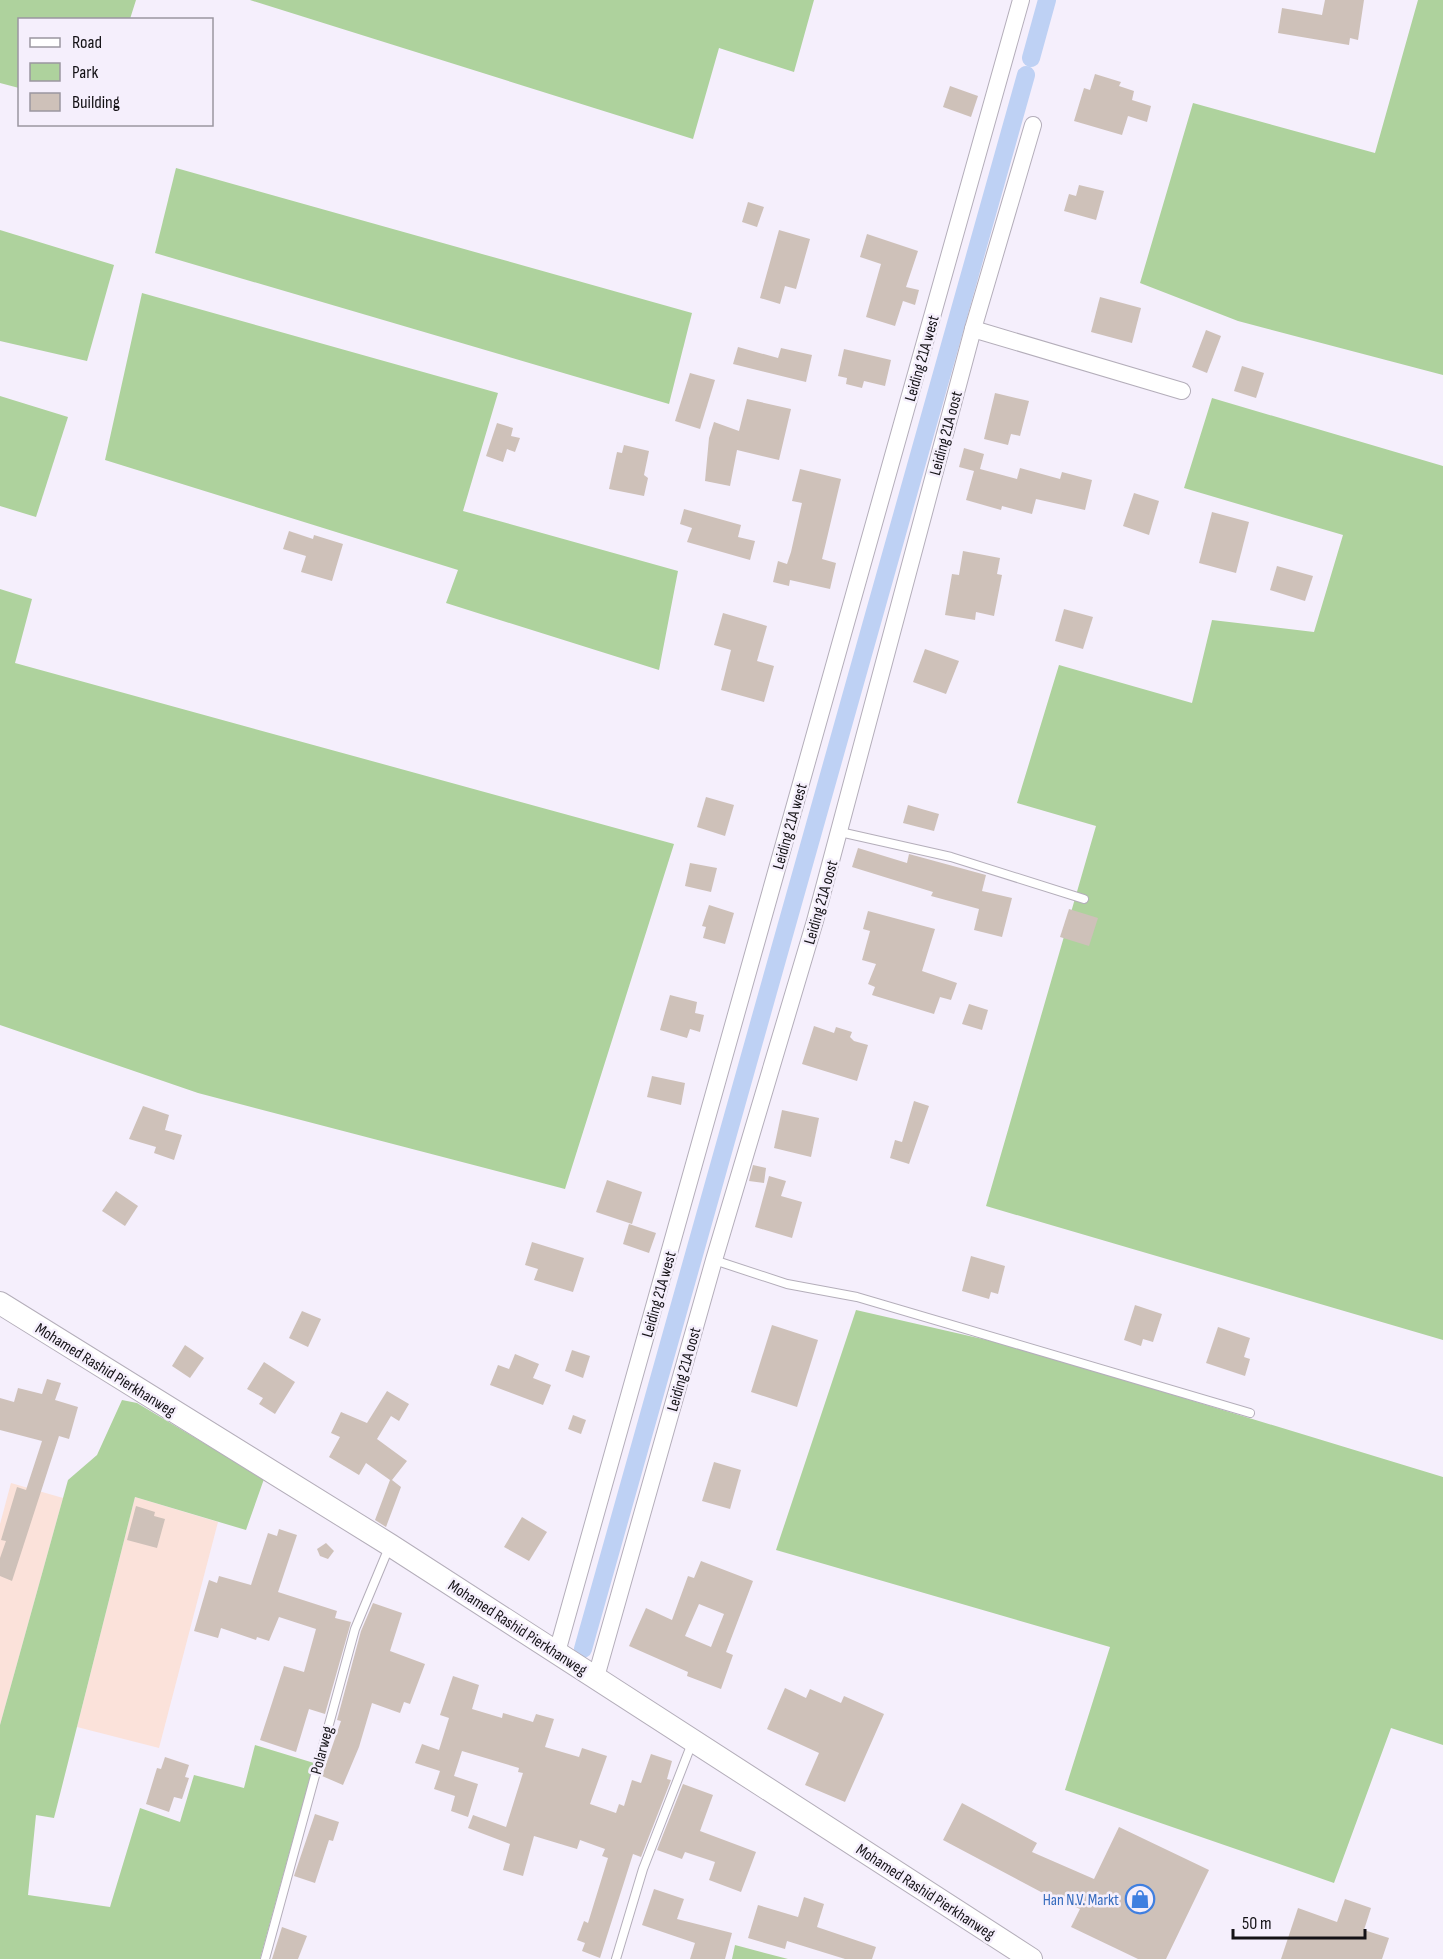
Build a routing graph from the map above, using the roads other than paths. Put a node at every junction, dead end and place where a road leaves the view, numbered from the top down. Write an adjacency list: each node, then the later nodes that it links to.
1 (1022, 0): 11 (street, Leiding 21A west)
2 (1033, 124): 3 (street, Leiding 21A oost)
3 (973, 329): 4 (street); 5 (street, Leiding 21A oost)
4 (1182, 391)
5 (840, 832): 6 (lane); 7 (street, Leiding 21A oost)
6 (1084, 899)
7 (714, 1260): 9 (lane); 12 (street, Leiding 21A oost)
8 (0, 1303): 10 (street, Mohamed Rashid Pierkhanweg)
9 (1250, 1413)
10 (390, 1545): 11 (street, Mohamed Rashid Pierkhanweg); 14 (lane, Polarweg)
11 (557, 1652): 12 (street, Mohamed Rashid Pierkhanweg)
12 (596, 1677): 13 (street, Mohamed Rashid Pierkhanweg)
13 (694, 1740): 15 (lane); 16 (street, Mohamed Rashid Pierkhanweg)
14 (265, 1959)
15 (616, 1959)
16 (1031, 1959)

